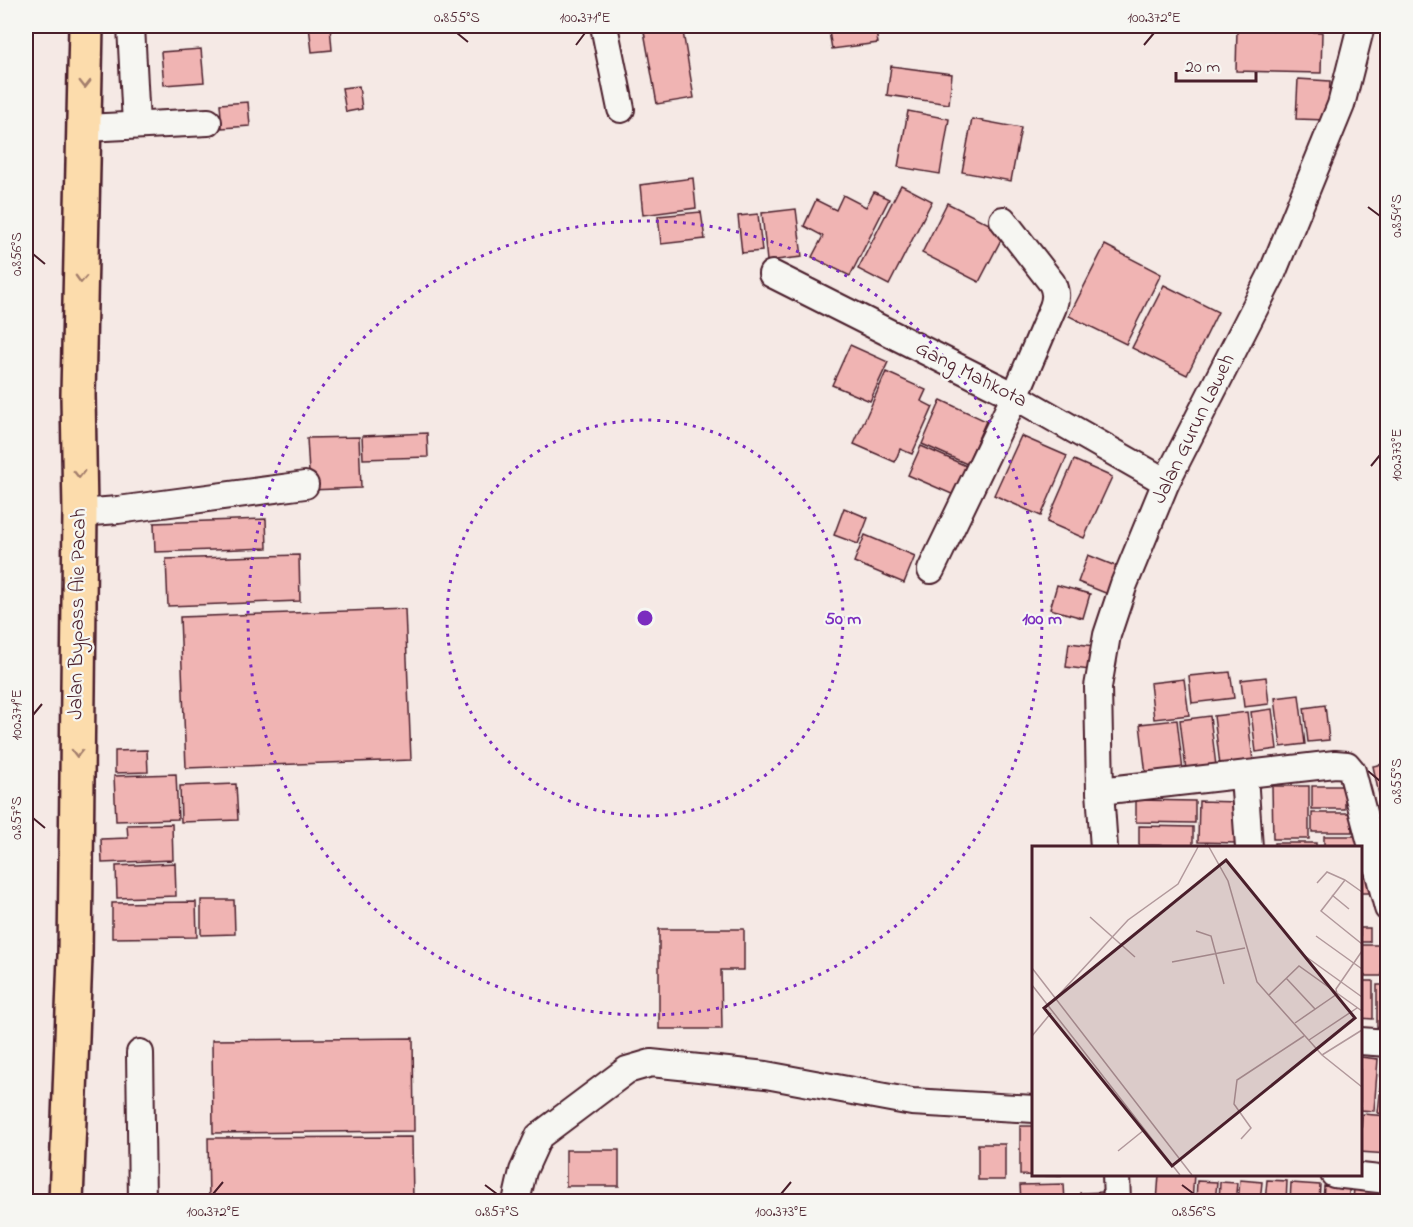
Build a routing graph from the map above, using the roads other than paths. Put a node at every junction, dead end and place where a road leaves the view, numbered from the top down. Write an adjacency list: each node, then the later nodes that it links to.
1 (86, 26): 8 (highway, Jalan Bypass Aie Pacah, one-way to 8)
2 (131, 26): 7 (street)
3 (604, 26): 5 (street)
4 (1361, 26): 12 (street, Jalan Gurun Laweh)
5 (621, 109)
6 (208, 122): 7 (street)
7 (136, 124): 8 (street)
8 (85, 128): 14 (highway, Jalan Bypass Aie Pacah, one-way to 14)
9 (1003, 220): 11 (street)
10 (772, 274): 11 (street, Gang Mahkota)
11 (1015, 396): 12 (street, Gang Mahkota); 15 (street)
12 (1166, 482): 17 (street, Jalan Gurun Laweh)
13 (305, 485): 14 (street)
14 (80, 513): 28 (highway, Jalan Bypass Aie Pacah, one-way to 28)
15 (931, 570)
16 (1244, 776): 17 (street); 19 (street); 20 (street)
17 (1100, 791): 18 (street, Jalan Gurun Laweh)
18 (1104, 846)
19 (1249, 846)
20 (1388, 908)
21 (1362, 1041): 22 (street)
22 (1388, 1043)
23 (140, 1053): 29 (street)
24 (1032, 1109): 30 (street)
25 (1116, 1176): 31 (street)
26 (1352, 1176): 27 (street)
27 (1388, 1180)
28 (66, 1202)
29 (142, 1202)
30 (516, 1202)
31 (1117, 1202)

